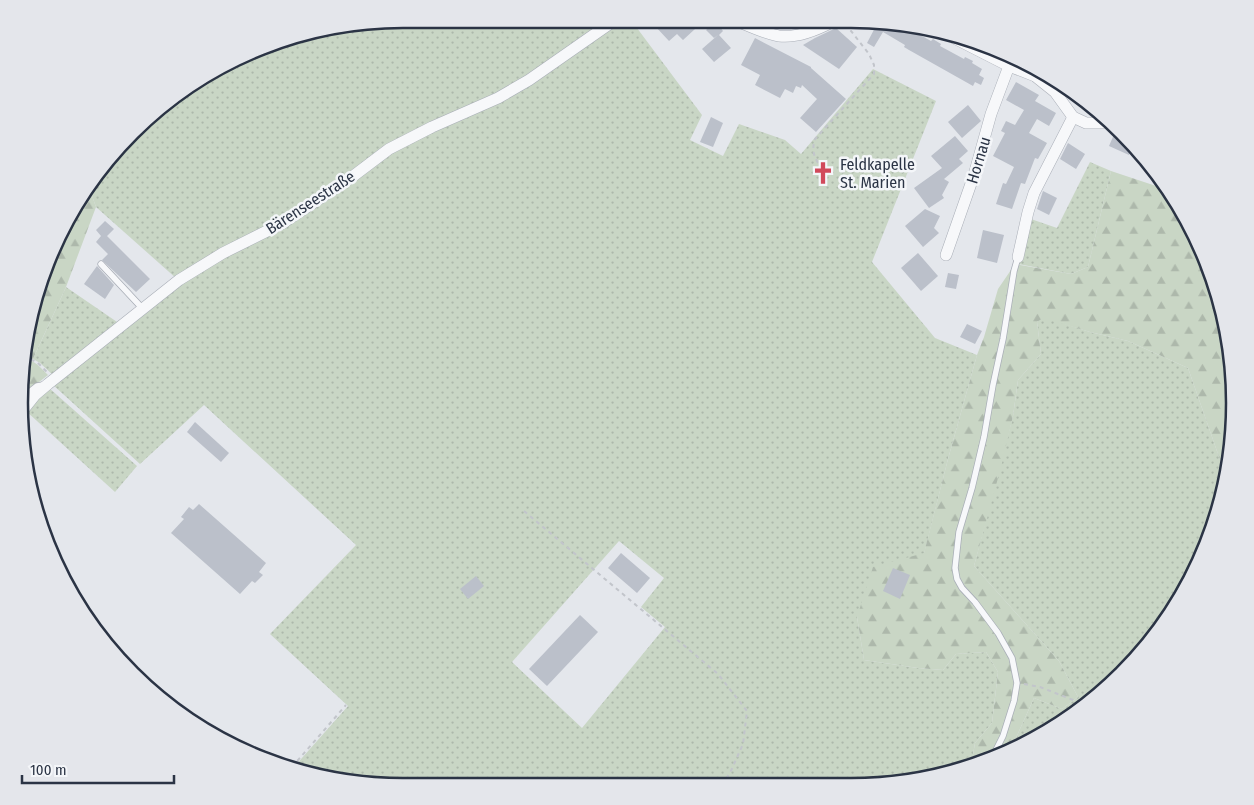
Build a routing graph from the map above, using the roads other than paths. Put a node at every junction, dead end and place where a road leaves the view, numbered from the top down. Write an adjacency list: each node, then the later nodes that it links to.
1 (604, 28): 11 (street, Bärenseestraße)
2 (756, 28): 3 (street)
3 (820, 28)
4 (970, 47): 5 (street)
5 (1008, 66): 6 (street); 8 (street, Hornau)
6 (1074, 117): 7 (street); 9 (street)
7 (1101, 123)
8 (946, 255)
9 (1018, 257): 15 (lane)
10 (101, 264): 11 (lane)
11 (143, 309): 12 (street, Bärenseestraße)
12 (51, 381): 13 (lane); 14 (street, Bärenseestraße)
13 (28, 393)
14 (28, 404)
15 (997, 748)

